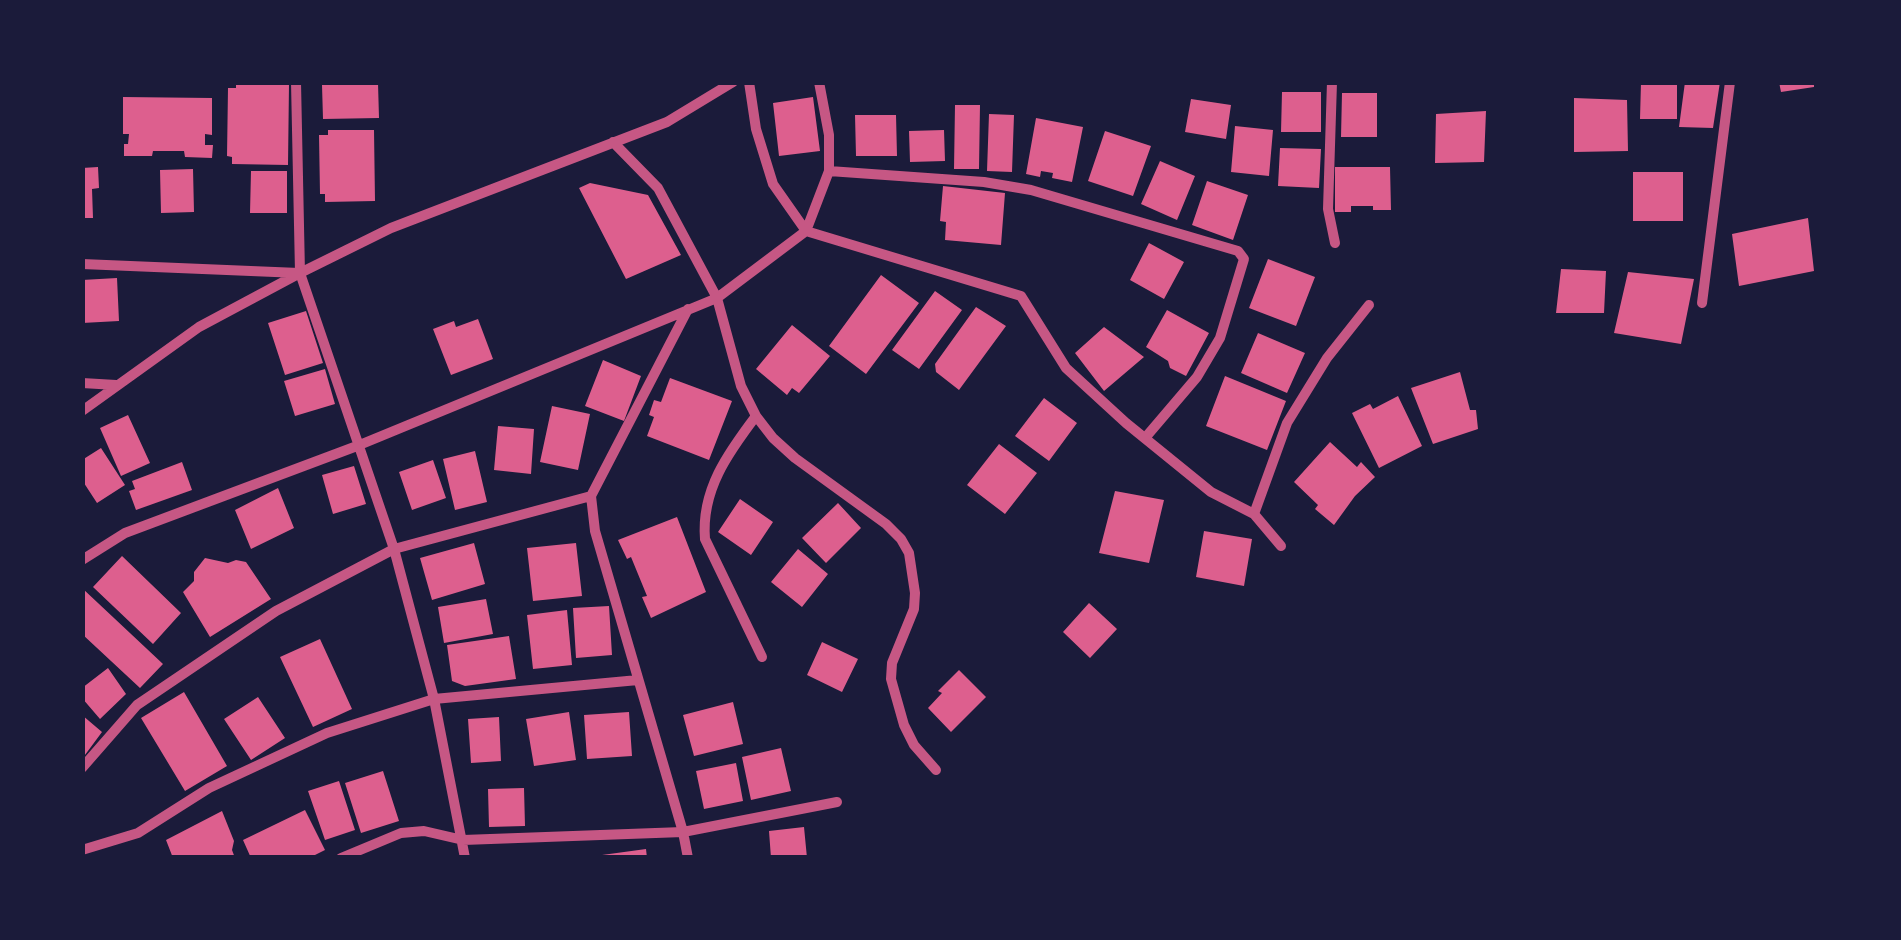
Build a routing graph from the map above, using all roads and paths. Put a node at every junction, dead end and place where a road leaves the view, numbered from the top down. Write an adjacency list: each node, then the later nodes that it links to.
1 (296, 82): 12 (street)
2 (733, 82): 7 (street)
3 (750, 82): 9 (street)
4 (819, 82): 8 (street)
5 (1332, 82): 10 (street)
6 (1730, 82): 14 (street)
7 (613, 142): 12 (street); 13 (street)
8 (829, 171): 9 (street); 21 (street)
9 (806, 232): 13 (street); 21 (street)
10 (1335, 243)
11 (82, 264): 12 (street)
12 (300, 273): 18 (street); 22 (street)
13 (717, 298): 16 (street); 20 (street)
14 (1702, 303)
15 (1370, 305): 24 (street)
16 (689, 308): 22 (street); 23 (street)
17 (82, 383): 18 (street)
18 (117, 385): 19 (street)
19 (82, 412)
20 (756, 416): 28 (street); 32 (street)
21 (1144, 438): 24 (street)
22 (356, 446): 26 (street); 27 (street)
23 (591, 496): 26 (street); 29 (street)
24 (1254, 514): 25 (street)
25 (1281, 546)
26 (394, 550): 30 (street); 31 (street)
27 (82, 560)
28 (762, 657)
29 (638, 680): 30 (street); 34 (street)
30 (434, 699): 35 (street); 36 (street)
31 (82, 768)
32 (936, 770)
33 (837, 802): 34 (street)
34 (683, 832): 35 (street); 39 (street)
35 (463, 840): 37 (street); 38 (street)
36 (82, 850)
37 (342, 858)
38 (465, 858)
39 (688, 858)

